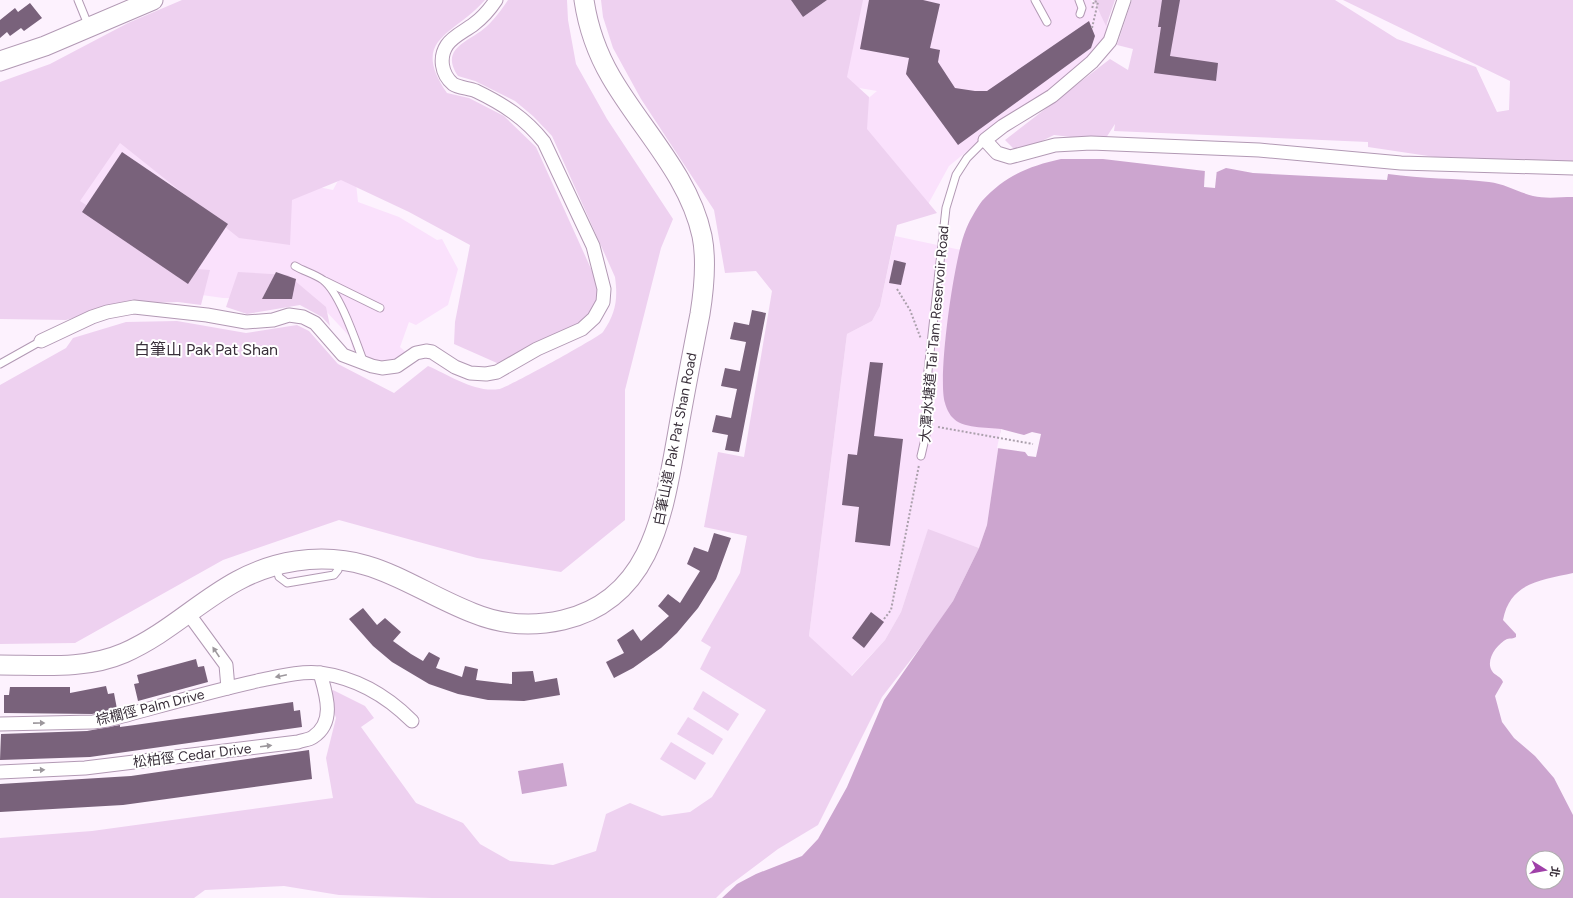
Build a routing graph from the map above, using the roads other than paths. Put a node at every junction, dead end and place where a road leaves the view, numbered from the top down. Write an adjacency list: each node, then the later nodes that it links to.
1 (78, 0): 9 (lane)
2 (153, 0): 9 (street)
3 (496, 0): 19 (street)
4 (584, 0): 21 (street, 白筆山道 Pak Pat Shan Road)
5 (1035, 0): 10 (lane)
6 (1079, 0): 8 (lane)
7 (1124, 0): 12 (street, 大潭水塘道 Tai Tam Reservoir Road)
8 (1080, 14)
9 (87, 21): 11 (street)
10 (1047, 22)
11 (0, 61)
12 (985, 140): 13 (street); 20 (lane, 大潭水塘道 Tai Tam Reservoir Road)
13 (1573, 168)
14 (295, 266): 15 (lane)
15 (323, 280): 16 (lane); 19 (lane)
16 (380, 308)
17 (41, 341): 18 (lane); 19 (street)
18 (0, 364)
19 (364, 364)
20 (921, 456)
21 (188, 613): 22 (street, 白筆山道 Pak Pat Shan Road); 24 (street, one-way to 21)
22 (0, 665)
23 (320, 673): 24 (street, 棕櫚徑 Palm Drive, one-way to 24); 25 (street, 棕櫚徑 Palm Drive); 27 (street, 松柏徑 Cedar Drive, one-way to 23)
24 (228, 688): 26 (street, 棕櫚徑 Palm Drive, one-way to 24)
25 (412, 721)
26 (0, 724)
27 (0, 772)

